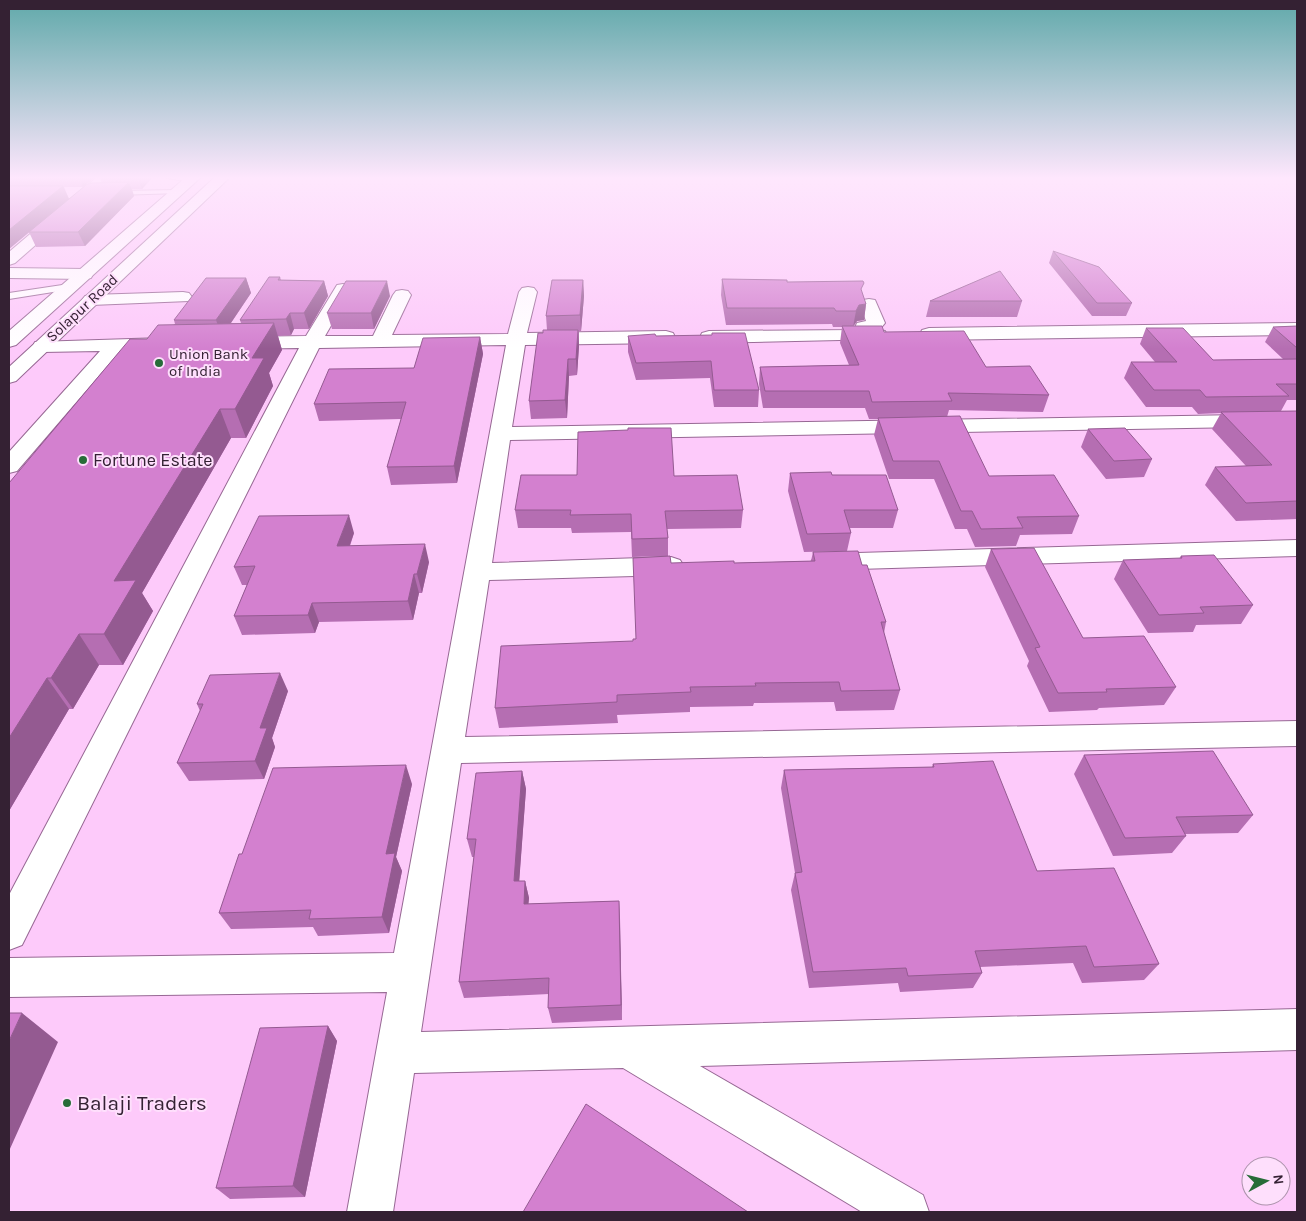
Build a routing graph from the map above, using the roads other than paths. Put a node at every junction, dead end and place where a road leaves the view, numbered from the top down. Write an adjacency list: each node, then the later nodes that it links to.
1 (124, 235): 7 (main road, Solapur Road)
2 (161, 235): 14 (main road, Solapur Road)
3 (37, 236): 4 (main road); 5 (main road)
4 (9, 237)
5 (9, 260)
6 (9, 273): 7 (main road)
7 (85, 274): 8 (main road, Solapur Road)
8 (69, 288): 12 (lane); 21 (main road, Solapur Road)
9 (343, 289): 24 (main road)
10 (528, 292): 22 (main road)
11 (402, 295): 23 (main road)
12 (9, 296)
13 (183, 297): 14 (main road)
14 (91, 300): 27 (main road, Solapur Road)
15 (869, 304): 20 (main road)
16 (238, 328): 24 (main road)
17 (1297, 329): 19 (main road)
18 (893, 334): 20 (main road)
19 (912, 334)
20 (863, 335): 22 (main road)
21 (9, 340)
22 (516, 340): 23 (main road); 30 (main road)
23 (380, 341): 24 (main road)
24 (312, 342): 38 (main road)
25 (181, 344): 26 (main road)
26 (115, 345): 27 (main road); 31 (main road)
27 (42, 346): 28 (main road, Solapur Road)
28 (9, 377)
29 (1297, 420): 30 (main road)
30 (500, 434): 35 (main road)
31 (9, 466)
32 (1297, 548): 33 (main road)
33 (803, 562)
34 (695, 566): 35 (main road)
35 (477, 572): 37 (main road)
36 (1297, 734): 37 (main road)
37 (447, 750): 39 (main road)
38 (9, 932)
39 (411, 972): 40 (main road); 43 (main road)
40 (9, 978)
41 (1297, 1030): 42 (main road)
42 (627, 1047): 43 (main road); 45 (main road)
43 (397, 1053): 44 (main road)
44 (370, 1212)
45 (906, 1212)

